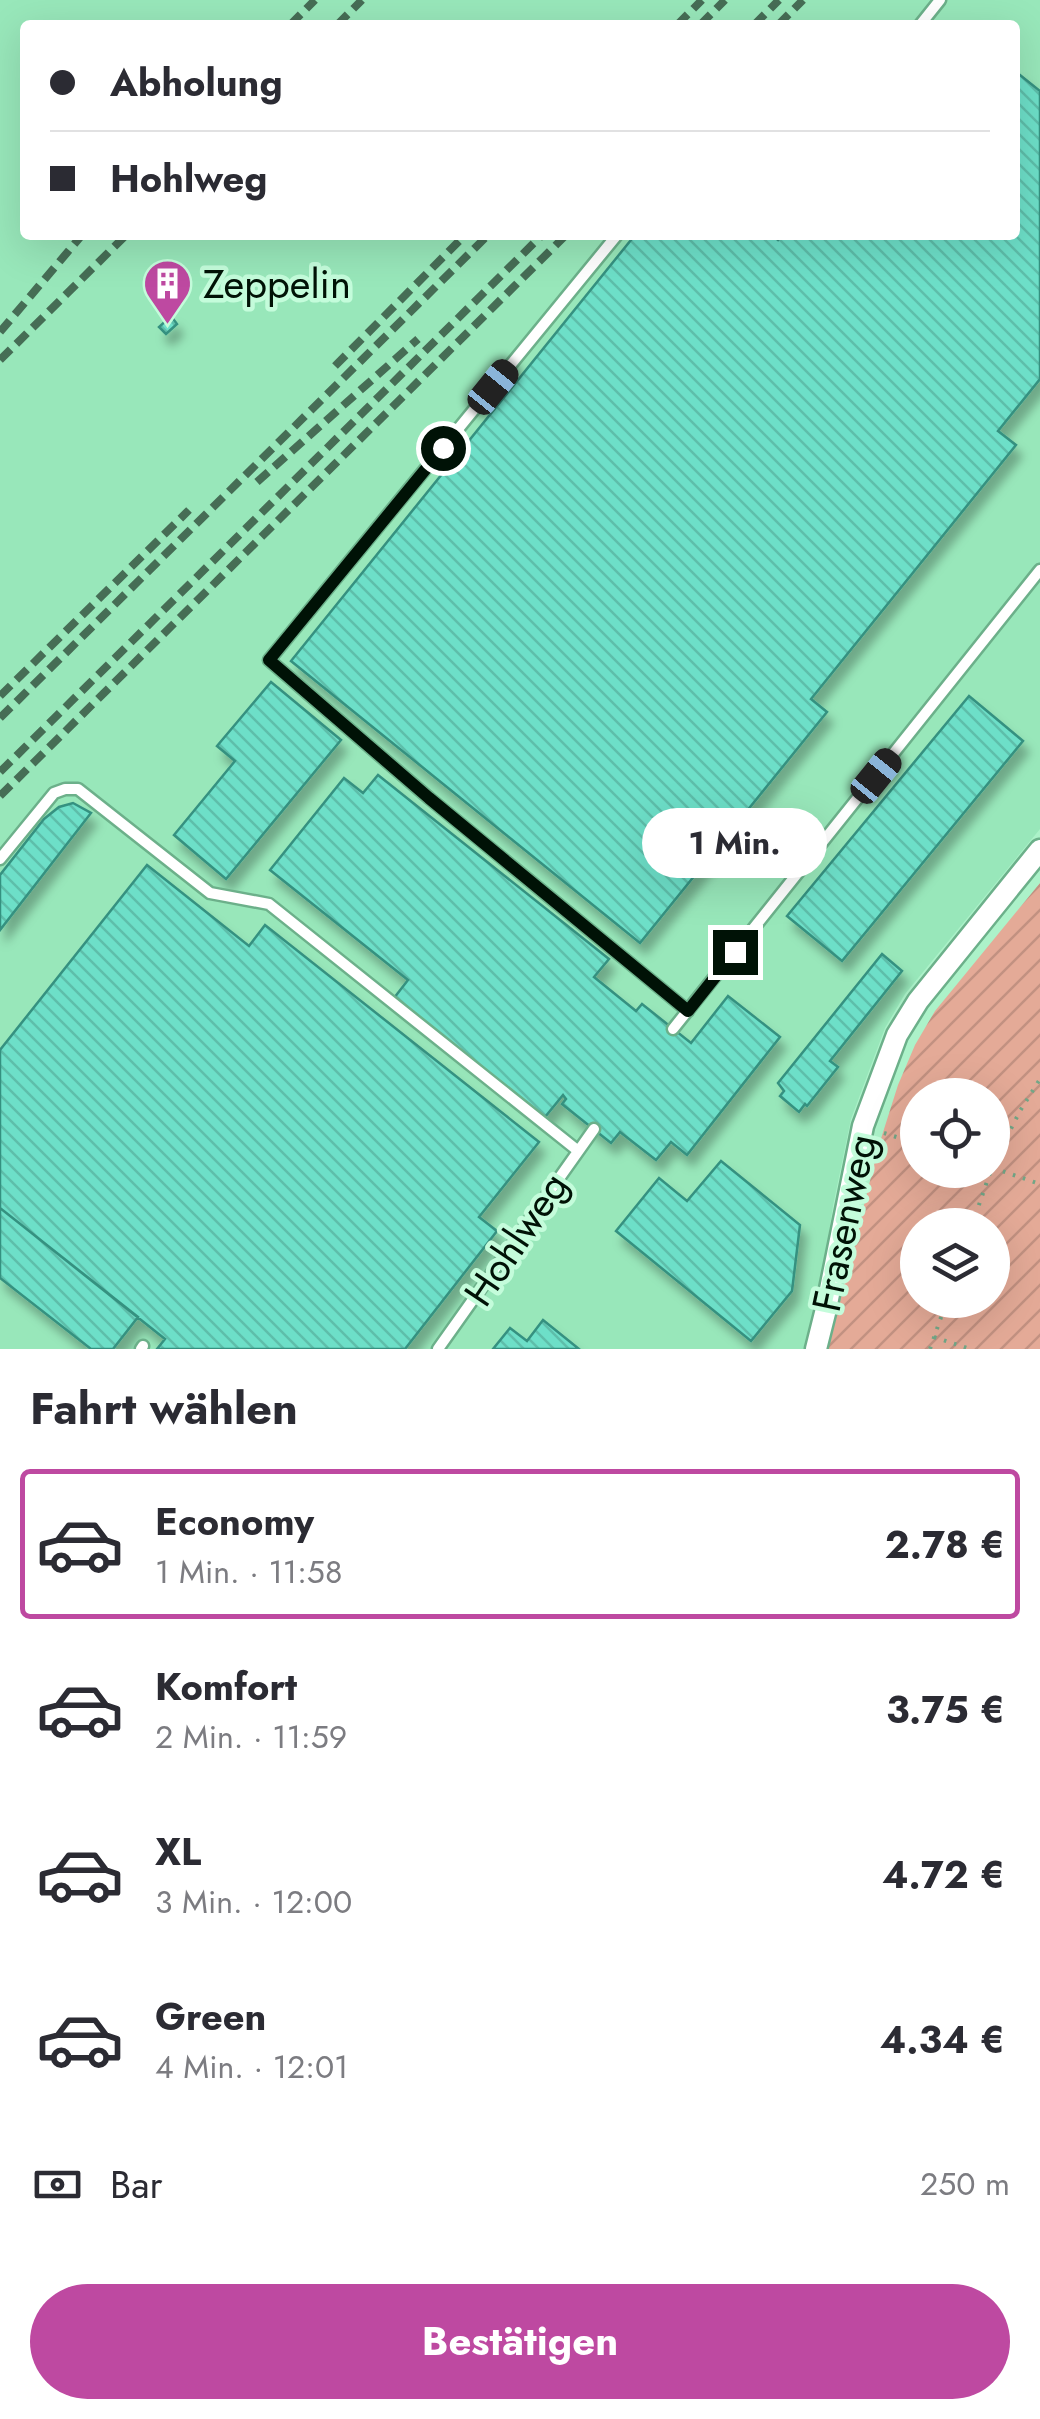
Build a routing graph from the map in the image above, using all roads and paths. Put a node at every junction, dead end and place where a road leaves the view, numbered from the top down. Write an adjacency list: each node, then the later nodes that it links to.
1 (940, 0): 2 (lane)
2 (924, 20)
3 (613, 240): 7 (lane)
4 (1040, 570): 7 (lane)
5 (1040, 850): 10 (street, Frasenweg)
6 (0, 860): 14 (lane)
7 (688, 1011): 8 (lane)
8 (674, 1029)
9 (1040, 1079): 12 (path)
10 (863, 1126): 13 (path); 20 (street, Frasenweg)
11 (594, 1129): 14 (lane, Hohlweg)
12 (1010, 1135)
13 (900, 1138)
14 (577, 1150): 19 (lane, Hohlweg)
15 (1010, 1174): 16 (path)
16 (1040, 1184)
17 (941, 1318): 18 (path)
18 (934, 1337): 21 (path); 22 (path)
19 (438, 1349)
20 (816, 1349)
21 (930, 1349)
22 (970, 1349)

